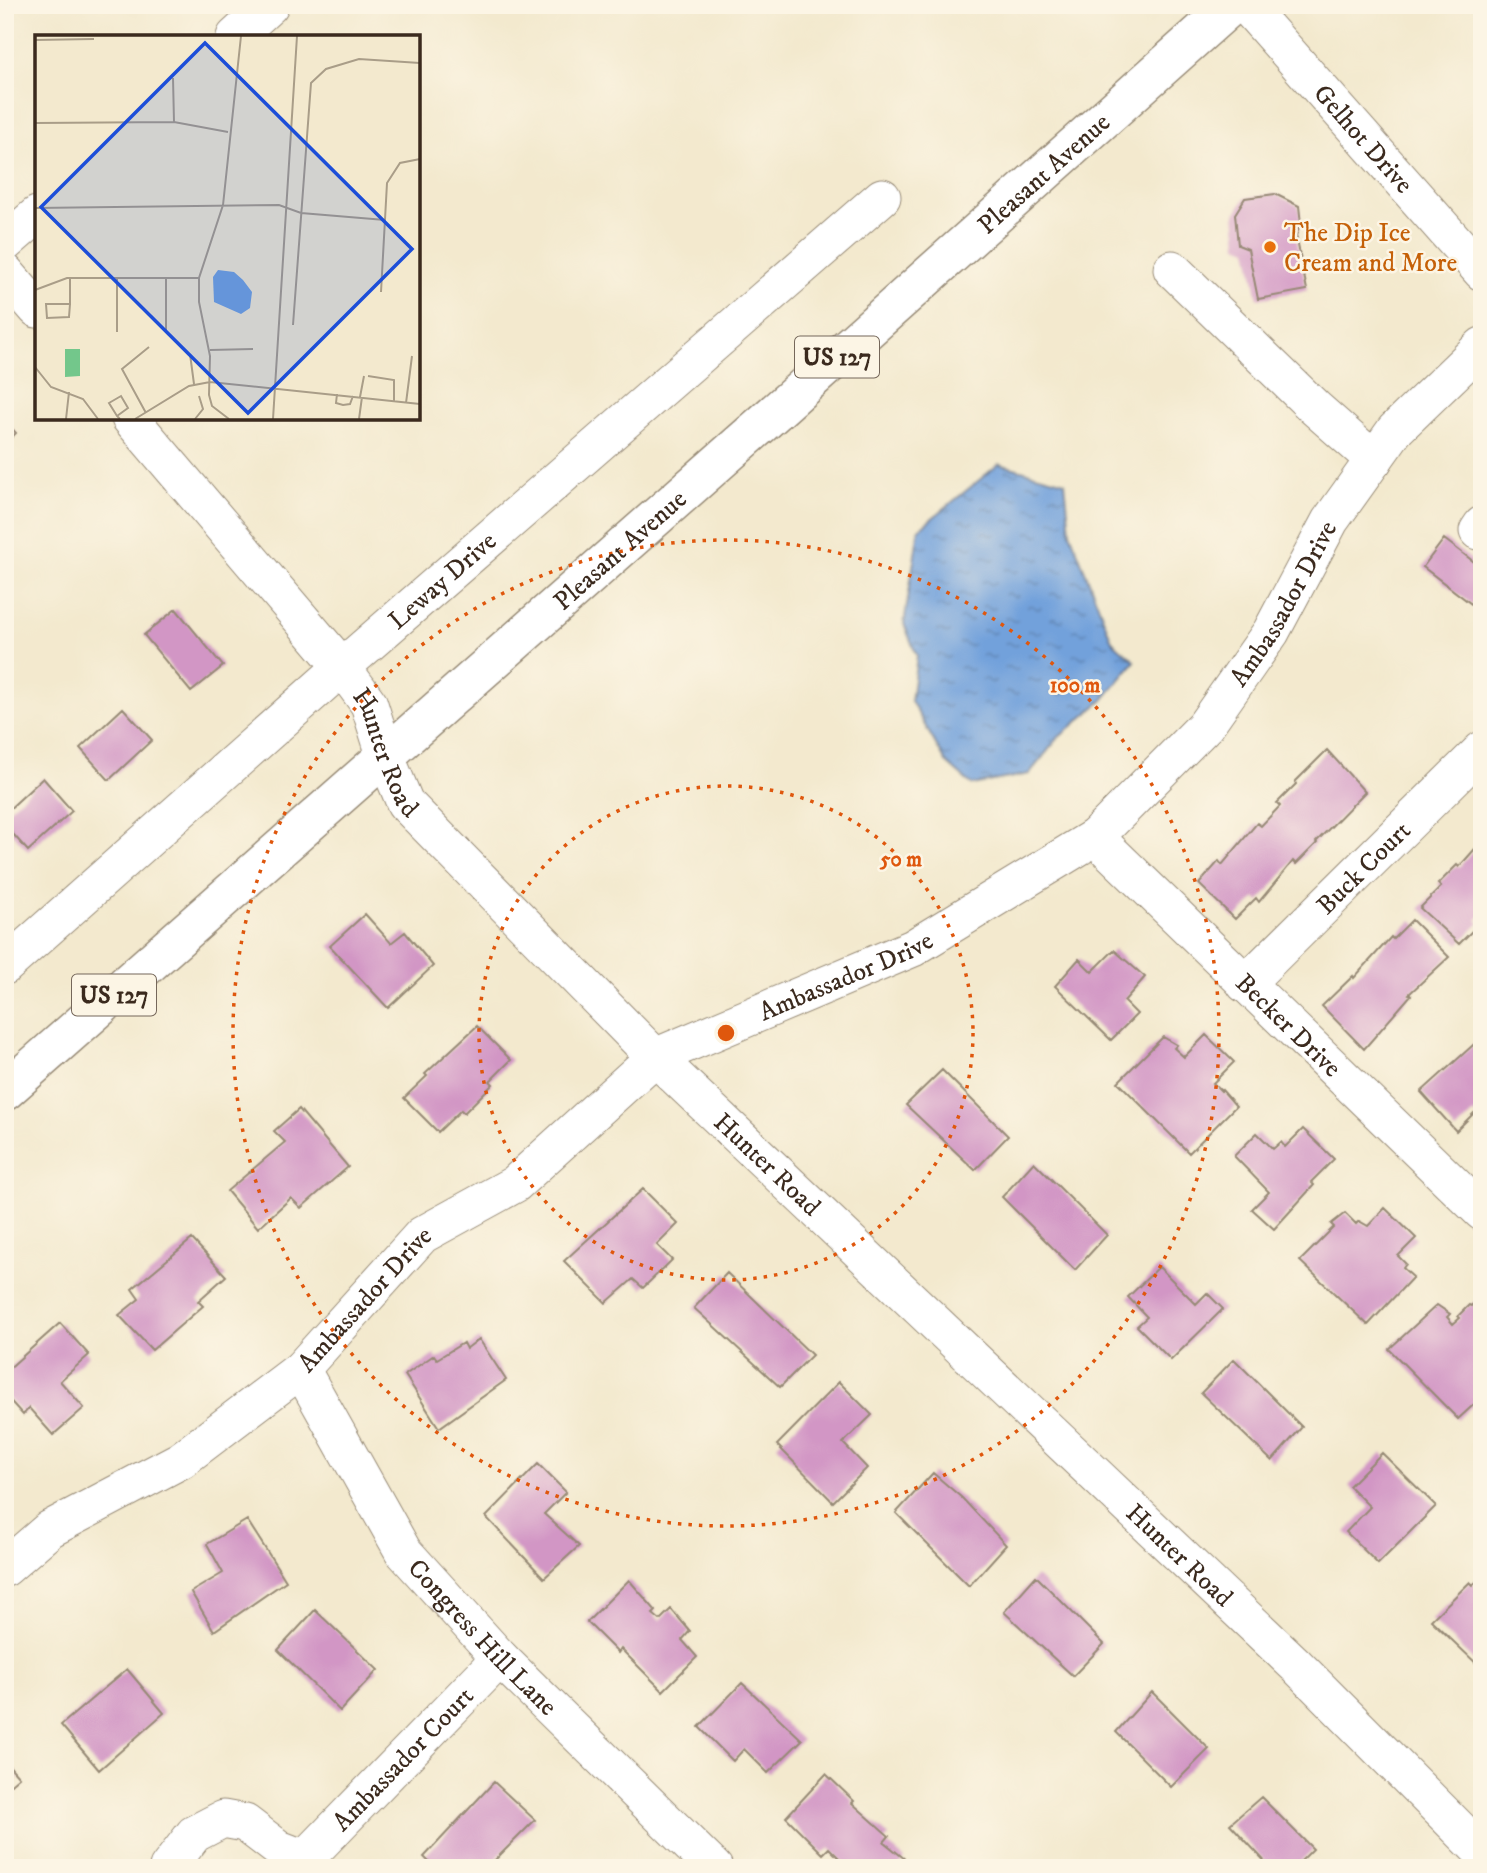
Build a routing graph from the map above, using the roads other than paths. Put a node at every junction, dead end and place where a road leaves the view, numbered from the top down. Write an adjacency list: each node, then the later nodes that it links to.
1 (270, 5): 4 (street)
2 (1232, 5): 17 (main road, Pleasant Avenue / US 127)
3 (1246, 5): 10 (street, Gelhot Drive)
4 (237, 35)
5 (882, 197): 15 (street, Leway Drive)
6 (35, 217): 7 (street)
7 (5, 243)
8 (1172, 269): 14 (street)
9 (5, 272): 11 (street)
10 (1482, 272)
11 (35, 307)
12 (1482, 346): 14 (street, Ambassador Drive)
13 (132, 420): 15 (street, Hunter Road)
14 (1374, 460): 18 (street, Ambassador Drive)
15 (342, 667): 17 (street, Hunter Road); 19 (street, Leway Drive)
16 (1482, 750): 20 (street, Buck Court)
17 (385, 755): 21 (street, Hunter Road); 22 (main road, Pleasant Avenue / US 127)
18 (1095, 837): 20 (street, Becker Drive); 21 (street, Ambassador Drive)
19 (5, 966)
20 (1244, 984): 23 (street, Becker Drive)
21 (655, 1057): 24 (street, Ambassador Drive); 27 (street, Hunter Road)
22 (5, 1091)
23 (1477, 1199)
24 (301, 1369): 25 (street, Ambassador Drive); 26 (street, Congress Hill Lane)
25 (5, 1568)
26 (500, 1658): 28 (street, Ambassador Court); 30 (street, Congress Hill Lane)
27 (1482, 1852)
28 (306, 1864): 29 (street)
29 (168, 1868)
30 (714, 1868)

